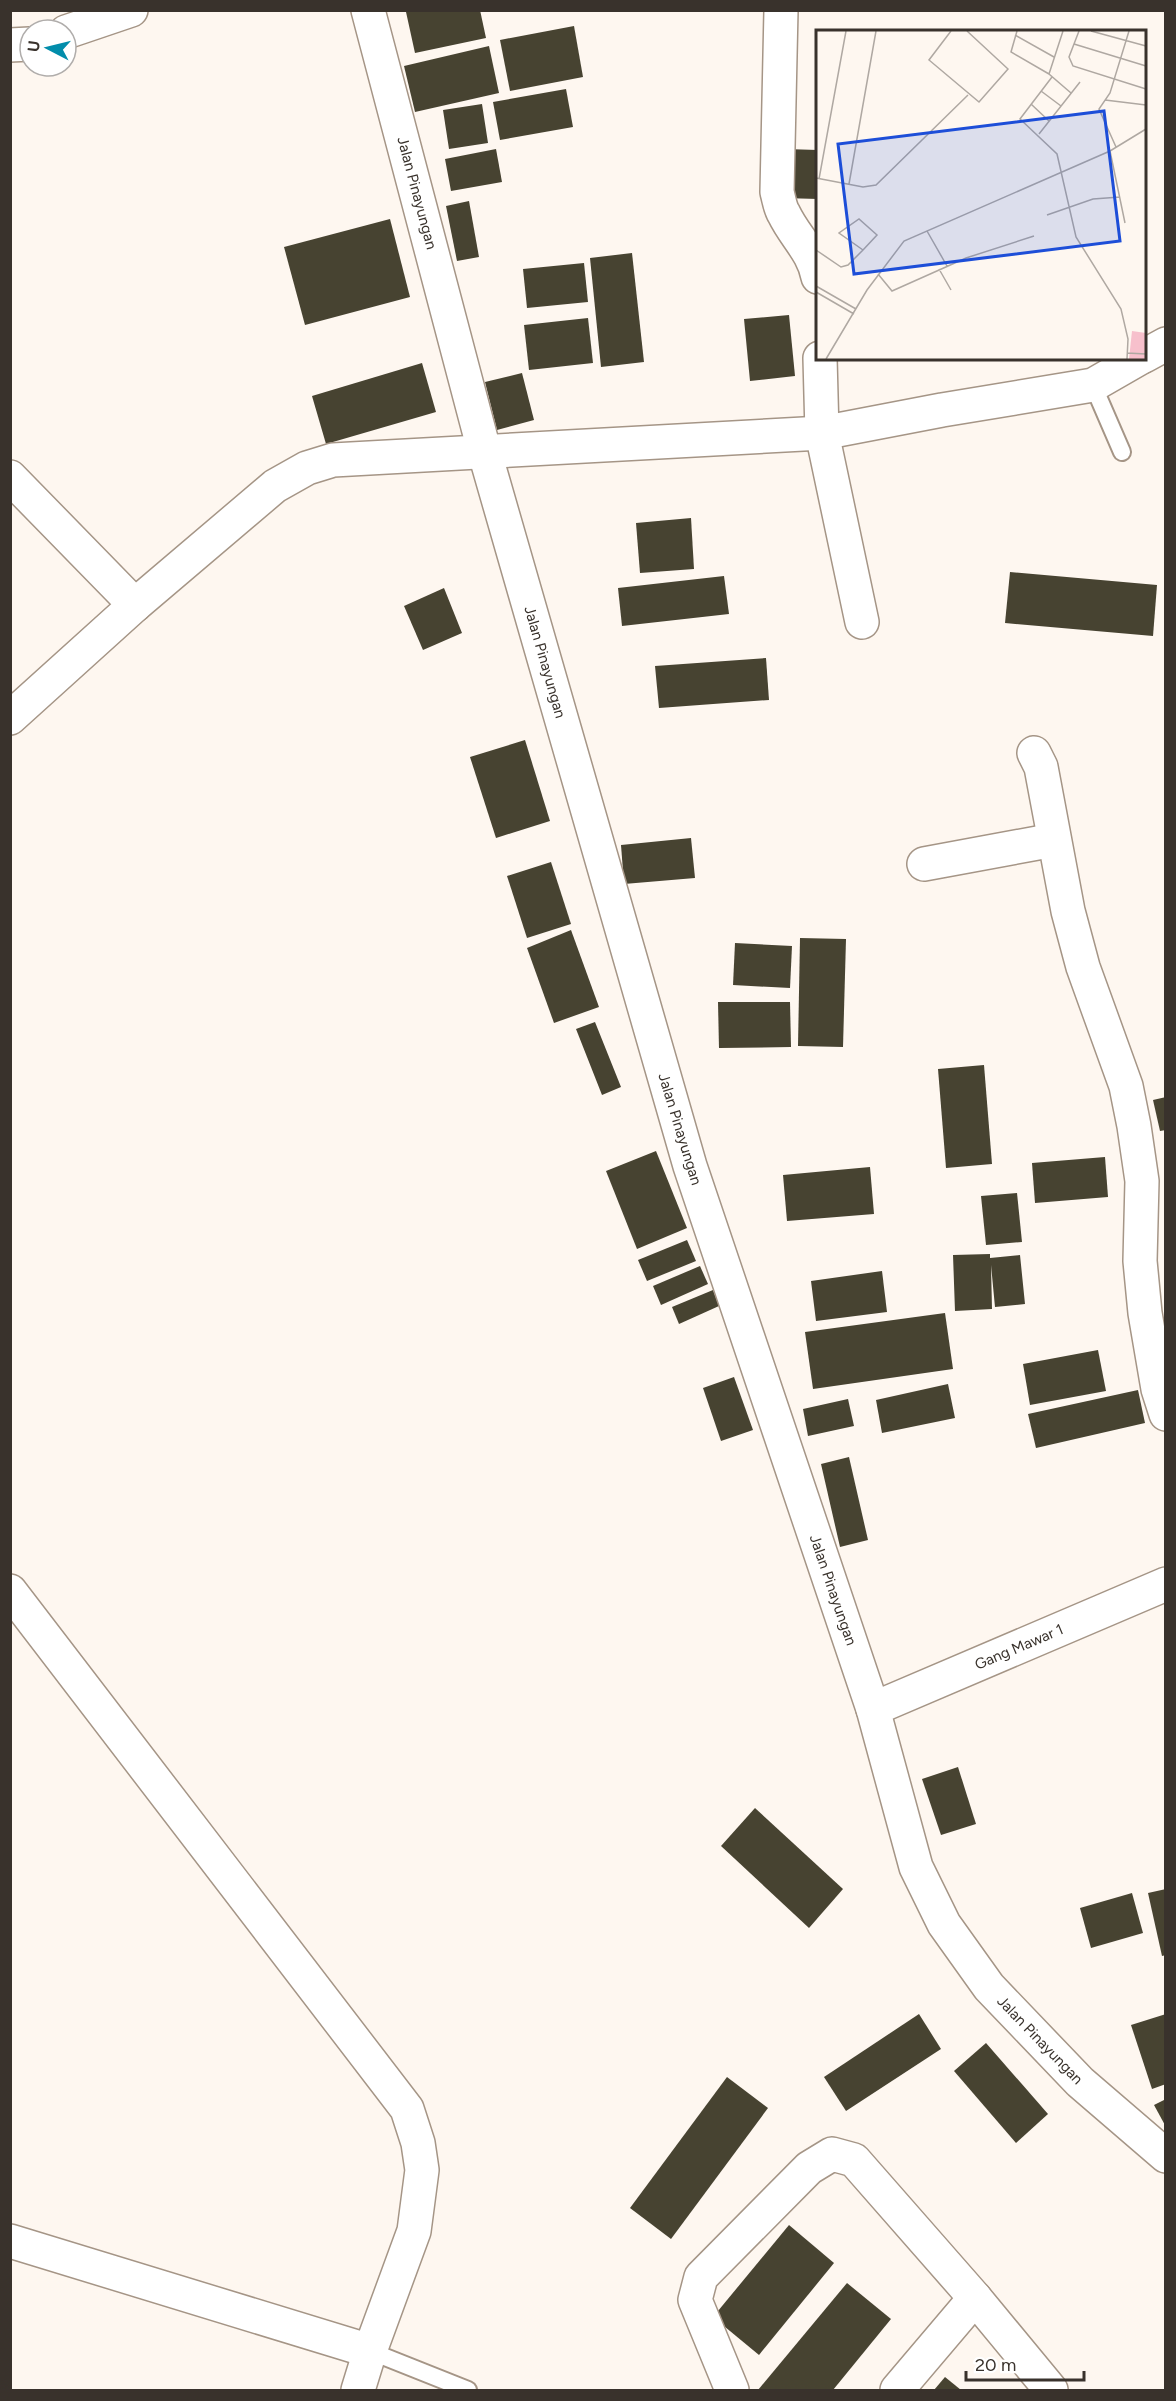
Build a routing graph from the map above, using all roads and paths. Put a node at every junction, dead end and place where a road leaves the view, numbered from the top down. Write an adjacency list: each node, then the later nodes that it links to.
1 (131, 10): 4 (street)
2 (368, 10): 12 (street, Jalan Pinayungan)
3 (781, 10): 5 (street)
4 (78, 28)
5 (816, 270)
6 (1166, 344): 7 (street)
7 (1146, 355)
8 (820, 360): 11 (street)
9 (1137, 360): 10 (street)
10 (1093, 385): 11 (street); 13 (lane)
11 (822, 433): 12 (street); 16 (street)
12 (484, 450): 15 (street); 24 (street, Jalan Pinayungan)
13 (1122, 452)
14 (16, 493): 15 (street)
15 (135, 604): 17 (street)
16 (862, 622)
17 (10, 718)
18 (1034, 753): 19 (street)
19 (1054, 840): 20 (street); 21 (street)
20 (924, 864)
21 (1166, 1414)
22 (1166, 1584): 24 (street, Gang Mawar 1)
23 (10, 1591): 28 (street)
24 (873, 1709): 25 (street, Jalan Pinayungan)
25 (1166, 2156)
26 (10, 2241): 28 (street)
27 (975, 2298): 31 (street); 32 (street); 33 (street)
28 (370, 2351): 29 (street); 30 (lane)
29 (358, 2391)
30 (468, 2391)
31 (732, 2391)
32 (897, 2391)
33 (1051, 2391)

